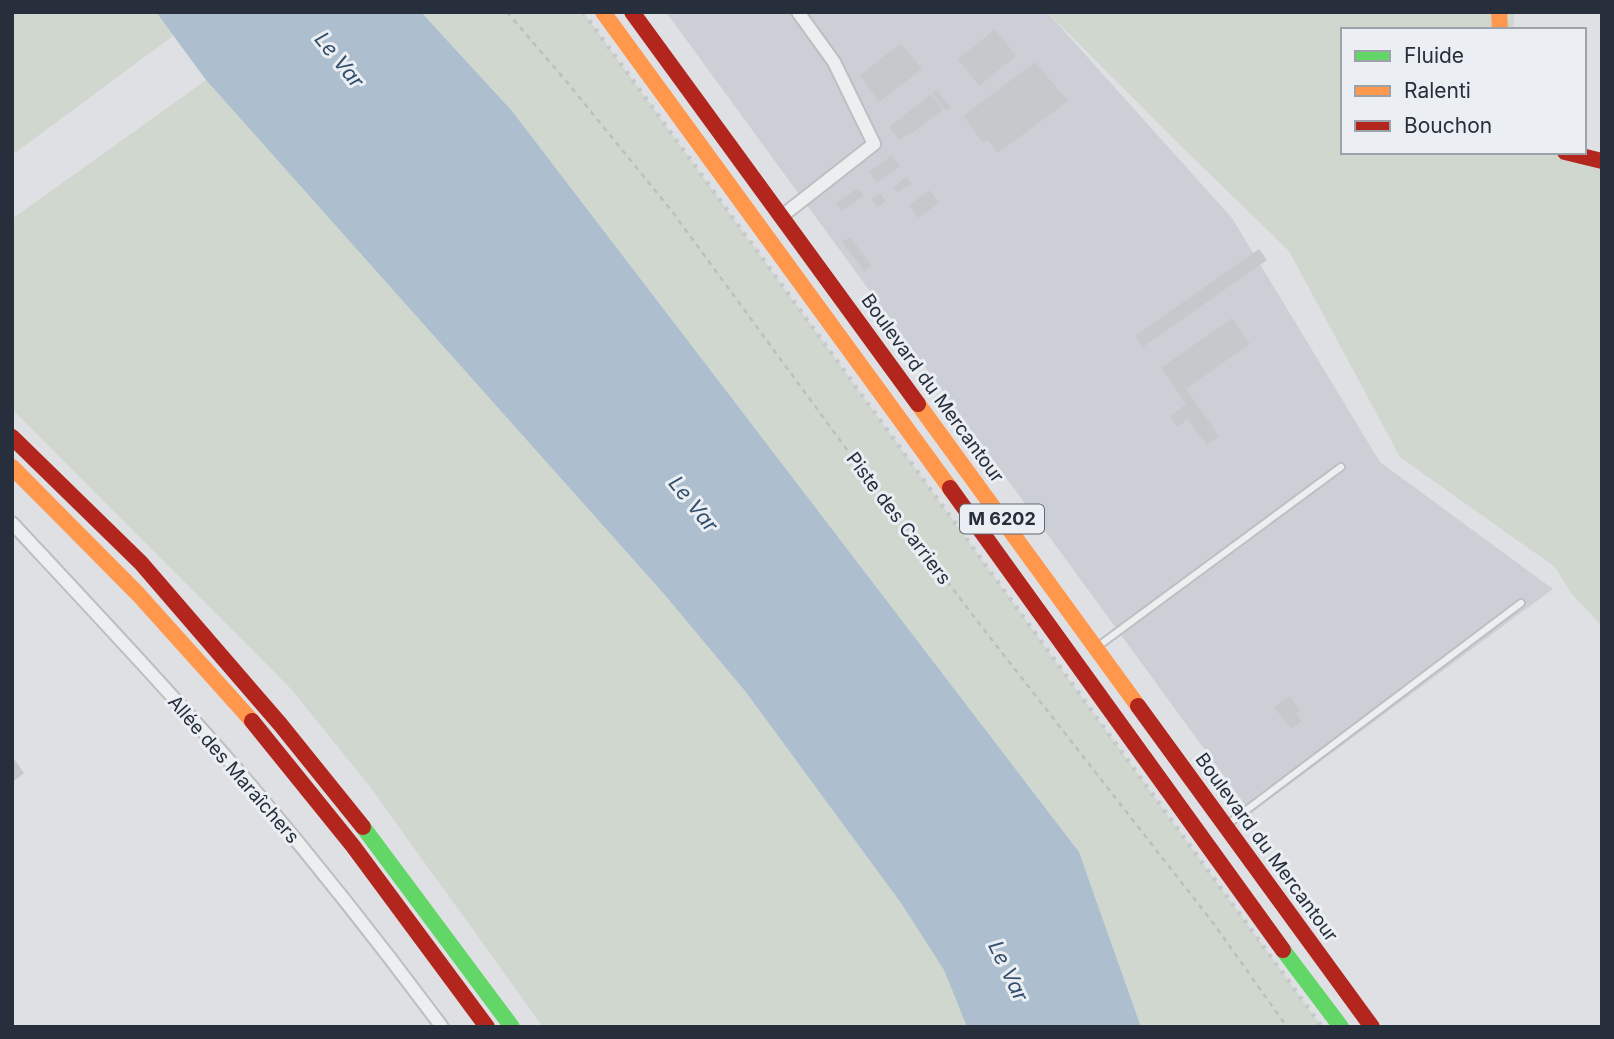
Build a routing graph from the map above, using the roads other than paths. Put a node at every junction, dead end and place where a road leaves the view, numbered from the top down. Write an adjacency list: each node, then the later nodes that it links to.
1 (603, 12): 17 (main road, M 6202)
2 (632, 12): 6 (main road, Boulevard du Mercantour / M 6202)
3 (798, 12): 6 (street)
4 (1572, 154): 5 (main road)
5 (1602, 161)
6 (782, 216): 12 (main road, Boulevard du Mercantour / M 6202)
7 (12, 437): 16 (main road)
8 (12, 467): 15 (main road)
9 (1341, 467): 12 (lane)
10 (12, 523): 14 (street, Allée des Maraîchers)
11 (1521, 603): 13 (lane)
12 (1096, 648): 13 (main road, Boulevard du Mercantour / M 6202)
13 (1226, 826): 18 (main road, Boulevard du Mercantour / M 6202)
14 (442, 1027)
15 (487, 1027)
16 (512, 1027)
17 (1341, 1027)
18 (1372, 1027)

